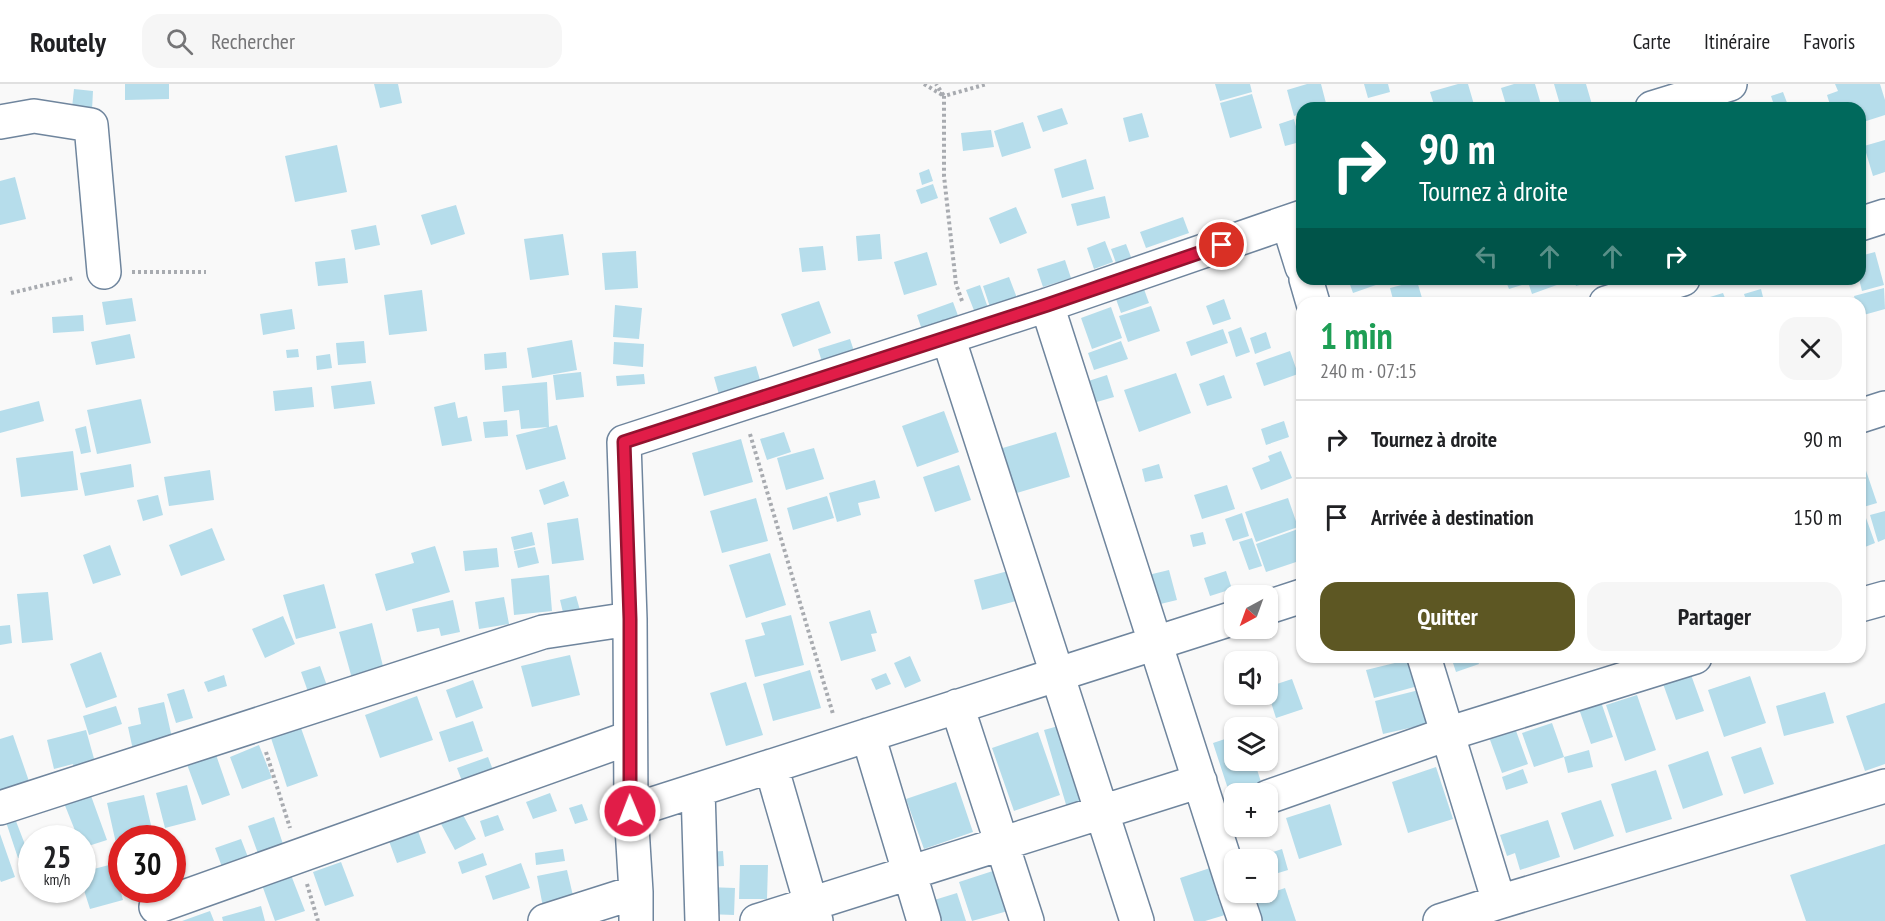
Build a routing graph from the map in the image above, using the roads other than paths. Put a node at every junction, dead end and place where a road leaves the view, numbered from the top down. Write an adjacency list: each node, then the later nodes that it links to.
1 (1730, 84): 2 (street)
2 (1672, 102)
3 (0, 122): 7 (street)
4 (1885, 216): 6 (street)
5 (1295, 220): 10 (street)
6 (1866, 222)
7 (104, 272)
8 (1664, 285): 9 (street)
9 (1625, 297)
10 (1047, 305): 11 (street); 20 (street)
11 (960, 334): 18 (street); 23 (street)
12 (1885, 408): 13 (street)
13 (1866, 414)
14 (1296, 598): 16 (street)
15 (1885, 598): 17 (street)
16 (1278, 604)
17 (1866, 604)
18 (630, 619): 26 (street); 33 (street)
19 (1224, 621): 20 (street)
20 (1155, 643): 23 (street); 29 (street)
21 (1426, 663): 25 (street)
22 (1676, 663): 25 (street)
23 (1056, 675): 24 (street); 35 (street)
24 (957, 706): 27 (street); 37 (street)
25 (1448, 734): 32 (street); 40 (street)
26 (629, 738): 34 (street); 43 (street)
27 (855, 739): 28 (street); 39 (street)
28 (771, 766): 31 (street); 44 (street)
29 (1200, 781): 35 (street); 36 (street)
30 (1885, 786): 40 (street)
31 (698, 790): 34 (street); 46 (street)
32 (1278, 794)
33 (0, 808)
34 (630, 811): 42 (street)
35 (1101, 812): 37 (street); 50 (street)
36 (1223, 813): 38 (street)
37 (1002, 843): 39 (street); 49 (street)
38 (1229, 849)
39 (909, 873): 44 (street); 48 (street)
40 (1498, 902): 52 (street)
41 (1239, 903): 51 (street)
42 (636, 906): 45 (street)
43 (156, 907)
44 (813, 912): 47 (street)
45 (545, 921)
46 (702, 921)
47 (757, 921)
48 (924, 921)
49 (1027, 921)
50 (1137, 921)
51 (1245, 921)
52 (1440, 921)

